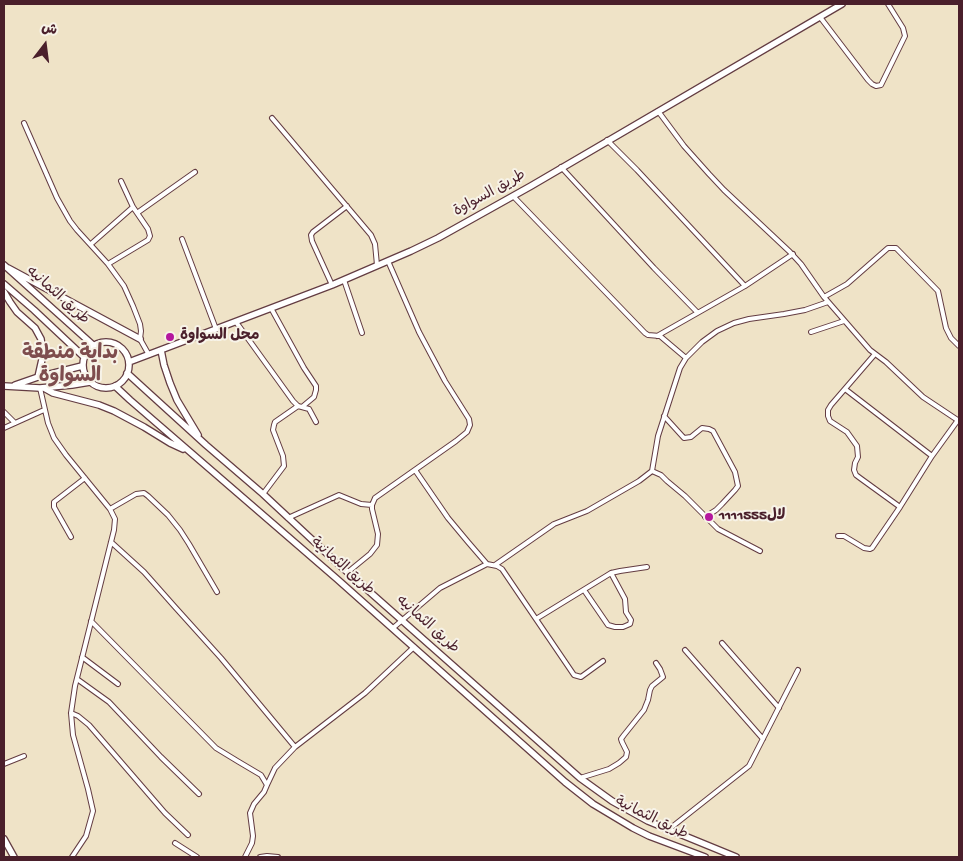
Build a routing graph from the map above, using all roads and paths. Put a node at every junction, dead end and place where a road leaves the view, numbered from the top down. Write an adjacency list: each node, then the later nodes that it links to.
1 (842, 4): 3 (street, طريق السواوة)
2 (888, 4): 3 (street)
3 (820, 17): 4 (street, طريق السواوة)
4 (658, 111): 7 (street, طريق السواوة); 17 (street)
5 (272, 118): 12 (street)
6 (24, 123): 16 (street)
7 (607, 140): 8 (street, طريق السواوة); 25 (street)
8 (562, 167): 11 (street, طريق السواوة); 30 (street)
9 (195, 172): 14 (street)
10 (120, 182): 13 (street)
11 (513, 196): 18 (street, طريق السواوة); 36 (street)
12 (347, 206): 20 (street); 24 (street)
13 (134, 207): 14 (street); 16 (street)
14 (137, 213): 19 (street)
15 (182, 240): 33 (street)
16 (91, 244): 19 (street)
17 (792, 254): 25 (street); 27 (street)
18 (388, 261): 20 (street, طريق السواوة); 65 (street)
19 (108, 264): 37 (street)
20 (377, 265): 22 (street, طريق السواوة)
21 (6, 267): 37 (street); 38 (street, طريق الثمانيه)
22 (344, 280): 24 (street, طريق السواوة); 35 (street)
23 (4, 284): 43 (street)
24 (332, 285): 29 (street, طريق السواوة)
25 (745, 286): 30 (street)
26 (4, 292): 48 (street)
27 (824, 297): 28 (street); 39 (street)
28 (828, 302): 31 (street); 44 (street)
29 (271, 308): 32 (street, طريق السواوة); 54 (street)
30 (697, 312): 36 (street)
31 (844, 321): 34 (street); 42 (street)
32 (236, 322): 33 (street, طريق السواوة); 54 (street)
33 (216, 329): 40 (street, طريق السواوة)
34 (810, 332)
35 (362, 333)
36 (657, 336): 44 (street)
37 (140, 339): 41 (street)
38 (93, 345): 43 (street); 45 (street)
39 (959, 346)
40 (161, 350): 41 (street, طريق السواوة); 62 (street)
41 (149, 354): 45 (street, طريق السواوة)
42 (875, 354): 53 (street); 58 (street)
43 (84, 357): 46 (street)
44 (686, 358): 57 (street)
45 (129, 362): 47 (street)
46 (82, 366): 48 (street); 49 (street)
47 (127, 373): 51 (street); 62 (street, طريق الثمانيه)
48 (38, 377): 50 (street)
49 (90, 382): 51 (street); 52 (street)
50 (7, 386): 52 (street)
51 (115, 386): 63 (street, طريق الثمانية)
52 (42, 388): 55 (street); 63 (street)
53 (845, 389): 64 (street); 70 (street)
54 (300, 406): 59 (street); 68 (street)
55 (44, 410): 60 (street); 67 (street)
56 (4, 412): 60 (street)
57 (664, 416): 66 (street); 72 (street)
58 (958, 420): 64 (street)
59 (316, 422)
60 (15, 423): 61 (street)
61 (4, 428)
62 (200, 439): 68 (street, طريق الثمانيه)
63 (188, 450): 88 (street, طريق الثمانية)
64 (932, 456): 70 (street)
65 (415, 470): 69 (street); 78 (street)
66 (652, 471): 72 (street); 79 (street)
67 (85, 478): 71 (street); 75 (street)
68 (263, 494): 73 (street, طريق الثمانيه)
69 (372, 505): 73 (street); 81 (street)
70 (900, 507): 74 (street)
71 (110, 509): 76 (street); 84 (street)
72 (705, 517): 77 (street)
73 (288, 518): 81 (street, طريق الثمانيه)
74 (838, 536)
75 (71, 537)
76 (111, 542): 87 (street); 101 (street)
77 (760, 551)
78 (487, 564): 79 (street); 86 (street)
79 (496, 565): 85 (street)
80 (647, 567): 82 (street)
81 (348, 572): 86 (street, طريق الثمانيه)
82 (611, 573): 83 (street); 83 (street)
83 (584, 590): 85 (street)
84 (217, 592)
85 (536, 619): 93 (street)
86 (402, 620): 88 (street); 104 (street, طريق الثمانيه)
87 (92, 621): 92 (street); 105 (street)
88 (393, 628): 90 (street, طريق الثمانية)
89 (722, 643): 98 (street)
90 (414, 647): 101 (street); 117 (street, طريق الثمانية)
91 (685, 650): 100 (street)
92 (82, 657): 96 (street); 97 (street)
93 (603, 661)
94 (656, 663): 104 (street)
95 (798, 670): 98 (street)
96 (77, 679): 99 (street); 106 (street)
97 (118, 684)
98 (779, 708): 100 (street)
99 (71, 712): 108 (street); 112 (street)
100 (763, 739): 107 (street)
101 (295, 747): 105 (street)
102 (24, 756): 103 (street)
103 (4, 764)
104 (580, 778): 107 (street, طريق الثمانيه)
105 (267, 785): 114 (street)
106 (198, 794)
107 (668, 830): 118 (street, طريق الثمانيه)
108 (188, 835)
109 (4, 839): 111 (street)
110 (175, 843): 113 (street)
111 (14, 857)
112 (72, 857)
113 (197, 857)
114 (245, 857)
115 (260, 857): 116 (street)
116 (278, 857)
117 (705, 857)
118 (736, 857)

